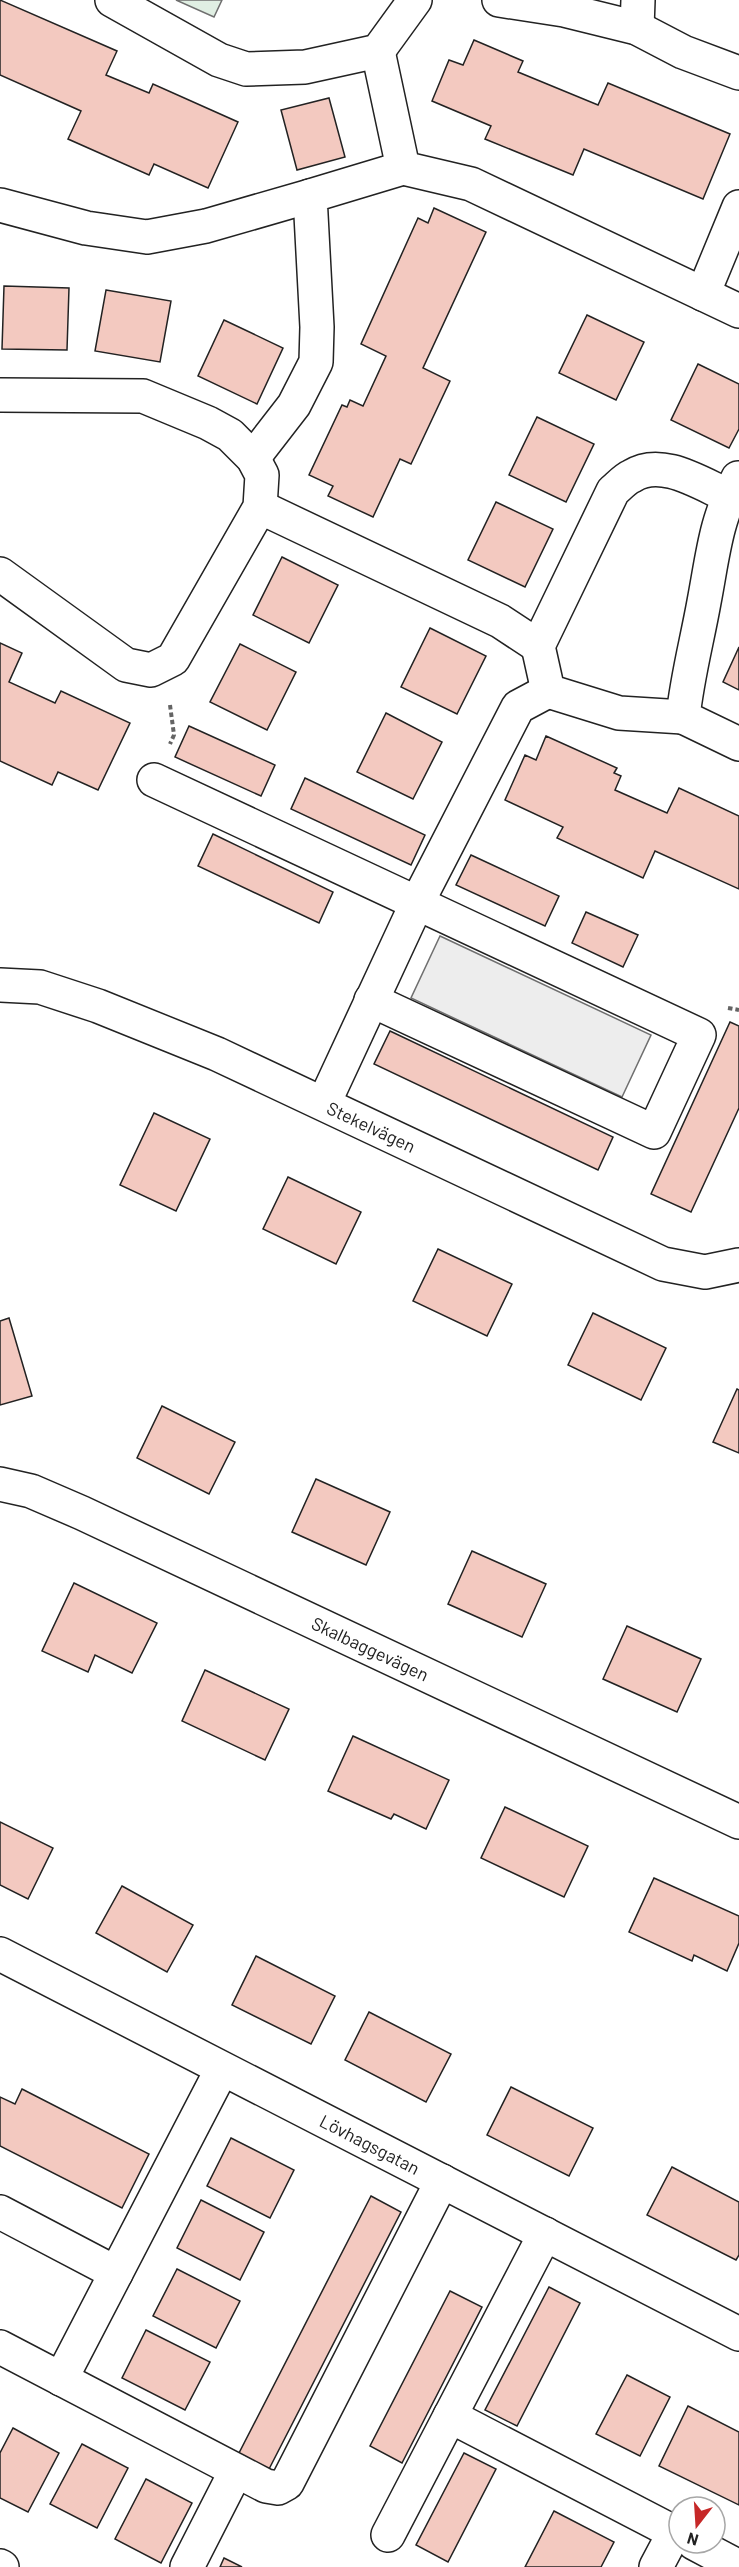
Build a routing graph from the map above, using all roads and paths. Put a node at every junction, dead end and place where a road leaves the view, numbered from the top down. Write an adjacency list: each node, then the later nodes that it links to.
1 (112, 0): 5 (street)
2 (415, 0): 5 (street)
3 (499, 0): 4 (street)
4 (638, 14): 6 (street)
5 (378, 51): 7 (street)
6 (739, 73)
7 (403, 168): 8 (street); 11 (street)
8 (310, 196): 9 (street); 14 (street)
9 (0, 204)
10 (739, 207): 11 (street)
11 (703, 294): 12 (street)
12 (739, 311)
13 (0, 395): 14 (street)
14 (253, 458): 16 (street)
15 (734, 486): 18 (street); 21 (street)
16 (260, 507): 18 (street); 19 (street)
17 (0, 574): 19 (street)
18 (538, 646): 20 (street)
19 (159, 667): 23 (path)
20 (548, 691): 21 (street); 24 (street)
21 (683, 717): 22 (street)
22 (739, 744)
23 (154, 780): 24 (street)
24 (417, 903): 26 (street); 26 (street)
25 (0, 985): 27 (street, Stekelvägen)
26 (371, 1000): 27 (street)
27 (324, 1104): 28 (street, Stekelvägen)
28 (739, 1265)
29 (0, 1484): 30 (street, Skalbaggevägen)
30 (739, 1822)
31 (0, 1954): 32 (street, Lövhagsgatan)
32 (222, 2069): 33 (street, Lövhagsgatan); 36 (street)
33 (442, 2181): 35 (street, Lövhagsgatan); 41 (street)
34 (3, 2220): 36 (street)
35 (545, 2234): 37 (street, Lövhagsgatan); 40 (street)
36 (116, 2273): 39 (street)
37 (739, 2334)
38 (0, 2347): 39 (street)
39 (61, 2379): 41 (street)
40 (450, 2416): 42 (street); 43 (street)
41 (236, 2471): 47 (street)
42 (667, 2529)
43 (388, 2535)
44 (667, 2554): 48 (street)
45 (717, 2555): 46 (street)
46 (739, 2566)
47 (187, 2567)
48 (656, 2567)

